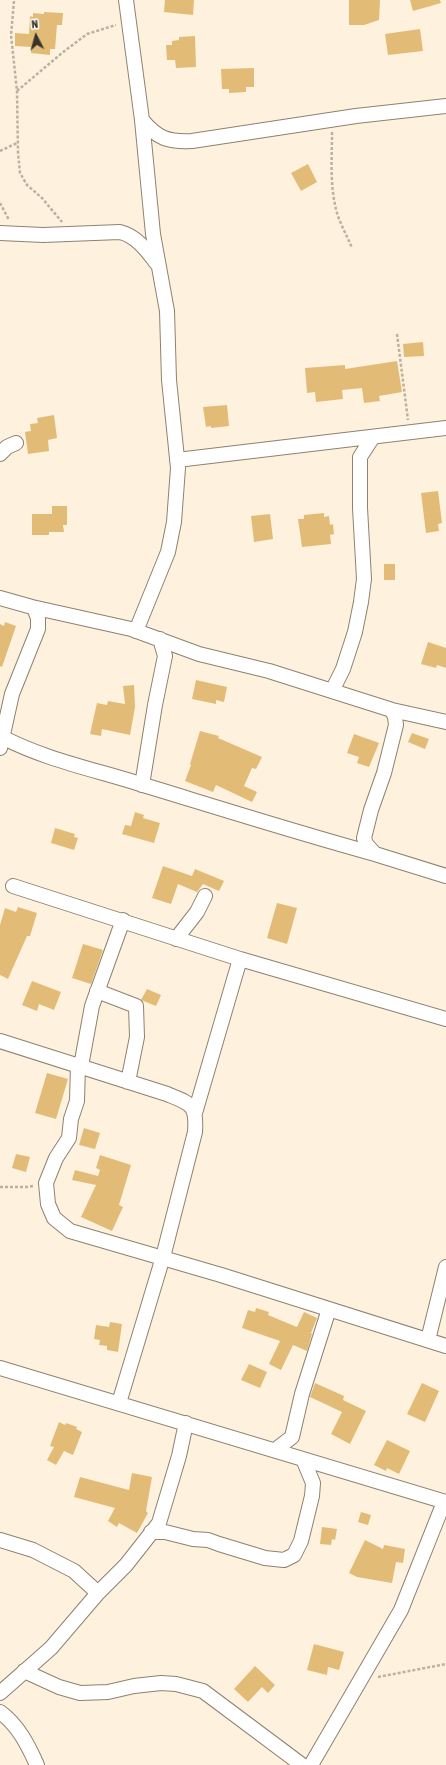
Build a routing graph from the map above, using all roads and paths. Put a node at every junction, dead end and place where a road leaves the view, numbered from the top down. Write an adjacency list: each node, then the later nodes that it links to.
1 (126, 0): 3 (street)
2 (14, 1): 4 (path)
3 (128, 20): 4 (path); 7 (street)
4 (17, 91): 8 (path)
5 (446, 106): 6 (street)
6 (332, 119): 7 (street); 12 (path)
7 (142, 120): 13 (street)
8 (17, 143): 9 (path); 11 (path)
9 (0, 151)
10 (0, 233): 11 (street)
11 (70, 234): 13 (street)
12 (352, 248)
13 (159, 266): 20 (street)
14 (397, 334): 16 (path)
15 (446, 428): 16 (street)
16 (409, 433): 17 (street)
17 (374, 437): 20 (street); 25 (street)
18 (16, 443): 19 (street)
19 (0, 454)
20 (177, 460): 23 (street)
21 (0, 598): 22 (street)
22 (34, 608): 23 (street); 28 (street)
23 (136, 631): 24 (street)
24 (160, 639): 25 (street); 29 (street)
25 (332, 691): 26 (street)
26 (392, 710): 27 (street); 30 (street)
27 (446, 722)
28 (1, 742): 29 (street)
29 (142, 785): 30 (street)
30 (375, 854): 31 (street)
31 (446, 876)
32 (14, 886): 34 (street)
33 (205, 896): 35 (street)
34 (122, 920): 35 (street); 37 (street)
35 (176, 939): 36 (street)
36 (240, 959): 38 (street); 42 (street)
37 (97, 991): 40 (street); 41 (street)
38 (446, 1019)
39 (0, 1041): 40 (street)
40 (80, 1065): 41 (street); 43 (street)
41 (128, 1082): 42 (street)
42 (195, 1113): 45 (street)
43 (46, 1182): 44 (path); 45 (street)
44 (0, 1186)
45 (162, 1257): 47 (street); 51 (street)
46 (446, 1268): 48 (street)
47 (329, 1309): 48 (street); 53 (street)
48 (428, 1340): 49 (street)
49 (446, 1346)
50 (0, 1368): 51 (street)
51 (119, 1403): 52 (street)
52 (186, 1423): 53 (street); 56 (street)
53 (275, 1450): 54 (street)
54 (303, 1459): 55 (street); 56 (street)
55 (445, 1502): 61 (street)
56 (151, 1532): 58 (street)
57 (0, 1540): 58 (street)
58 (98, 1593): 60 (street)
59 (446, 1664): 61 (path)
60 (24, 1671): 62 (street); 65 (street)
61 (360, 1680): 66 (street)
62 (0, 1693)
63 (0, 1712): 64 (street)
64 (37, 1765)
65 (302, 1765)
66 (311, 1765)

